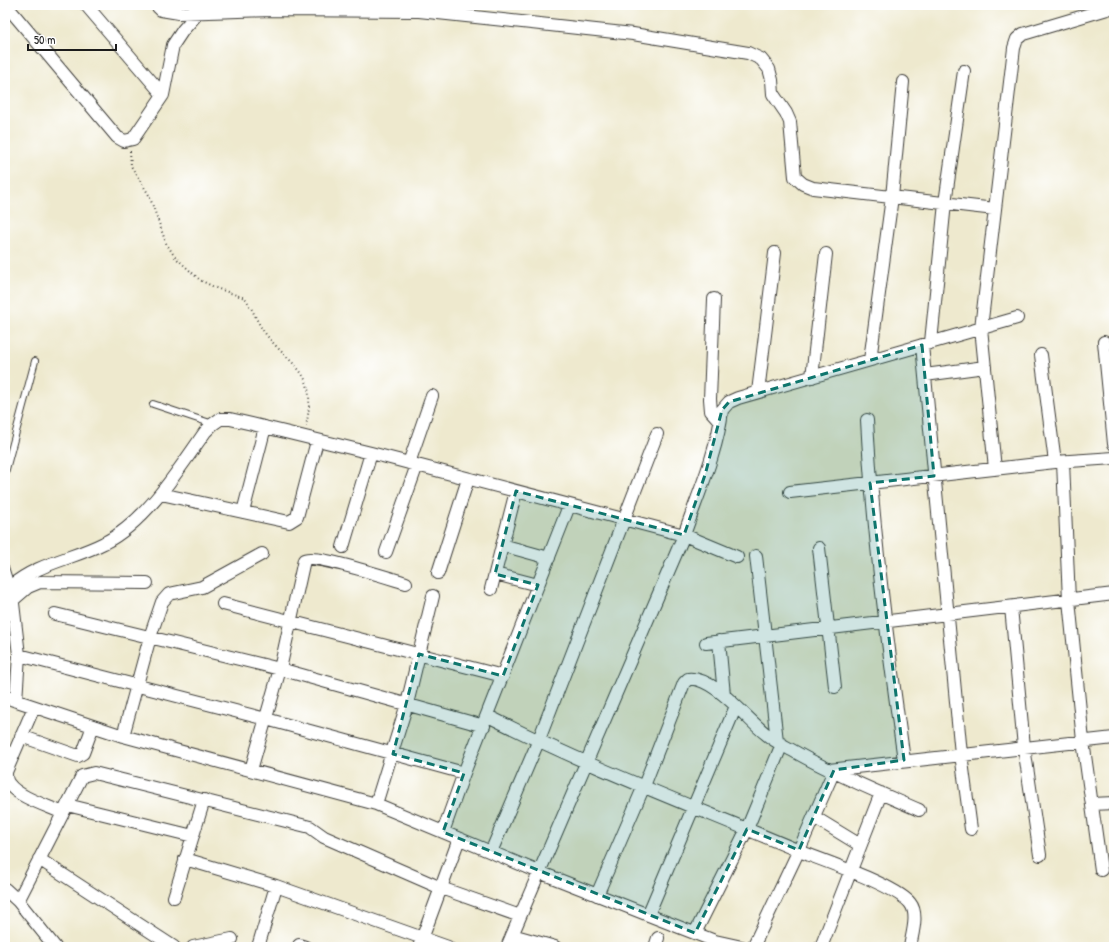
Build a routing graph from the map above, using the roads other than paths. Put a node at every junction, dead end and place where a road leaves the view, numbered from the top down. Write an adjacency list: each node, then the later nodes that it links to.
1 (6, 5): 8 (street)
2 (86, 5): 8 (street)
3 (156, 5): 5 (street)
4 (1114, 7): 11 (street)
5 (198, 12): 8 (street); 9 (street)
6 (964, 71): 10 (street)
7 (903, 82): 9 (street)
8 (163, 95)
9 (892, 197): 10 (street); 20 (street)
10 (946, 203): 11 (street); 18 (street)
11 (995, 209): 16 (street)
12 (775, 253): 25 (street)
13 (826, 254): 24 (street)
14 (714, 298): 29 (street)
15 (1017, 318): 16 (street)
16 (981, 328): 18 (street); 22 (street)
17 (1104, 342): 34 (street)
18 (927, 344): 20 (street); 23 (street)
19 (1041, 355): 37 (street)
20 (870, 360): 24 (street)
21 (35, 361): 40 (lane)
22 (985, 367): 23 (street); 39 (street)
23 (925, 375): 41 (street)
24 (812, 377): 25 (street)
25 (758, 392): 29 (street)
26 (432, 396): 38 (street)
27 (153, 404): 30 (lane)
28 (867, 420): 43 (street)
29 (720, 422): 50 (street)
30 (213, 424): 31 (street); 46 (street)
31 (265, 427): 33 (street); 48 (street)
32 (657, 434): 49 (street)
33 (317, 441): 35 (street); 48 (street)
34 (1114, 444)
35 (371, 453): 38 (street); 52 (street)
36 (1114, 458): 37 (street)
37 (1059, 462): 39 (street); 70 (street)
38 (413, 464): 42 (street); 54 (street)
39 (995, 469): 41 (street)
40 (5, 473)
41 (934, 476): 43 (street); 74 (street)
42 (468, 479): 44 (street); 60 (street)
43 (870, 483): 45 (street); 76 (street)
44 (516, 492): 47 (street); 51 (street)
45 (790, 492)
46 (161, 494): 48 (street); 65 (street)
47 (569, 506): 49 (street); 58 (street)
48 (243, 512)
49 (625, 520): 50 (street); 100 (street)
50 (684, 535): 57 (street); 106 (street)
51 (502, 545): 58 (street); 61 (street)
52 (343, 547)
53 (819, 548): 77 (street)
54 (386, 552)
55 (262, 554): 79 (street)
56 (756, 556): 78 (street)
57 (737, 557)
58 (549, 558): 64 (street)
59 (5, 567): 65 (lane)
60 (438, 573)
61 (495, 574): 64 (street); 66 (street)
62 (406, 583): 75 (street)
63 (147, 584): 69 (street)
64 (538, 585): 85 (street)
65 (11, 586): 69 (street)
66 (491, 589)
67 (1114, 594): 70 (street)
68 (433, 596): 82 (street)
69 (12, 600): 83 (street)
70 (1069, 600): 72 (street); 99 (street)
71 (223, 604): 75 (street)
72 (1011, 607): 74 (street); 102 (street)
73 (55, 614): 79 (street)
74 (949, 614): 76 (street); 104 (street)
75 (291, 621): 82 (street); 84 (street)
76 (885, 622): 77 (street); 105 (street)
77 (828, 629): 78 (street); 87 (street)
78 (766, 636): 80 (street); 101 (street)
79 (150, 637): 84 (street); 86 (street)
80 (719, 641): 81 (street); 88 (street)
81 (706, 643)
82 (419, 654): 85 (street); 90 (street)
83 (19, 655): 86 (street); 89 (street)
84 (280, 669): 90 (street); 93 (street)
85 (503, 676): 94 (street)
86 (137, 684): 93 (street); 97 (street)
87 (835, 686)
88 (724, 695): 91 (street); 110 (street)
89 (10, 699): 92 (street)
90 (407, 704): 94 (street); 103 (street)
91 (736, 706): 101 (street); 116 (street)
92 (34, 707): 95 (street); 96 (street)
93 (266, 719): 103 (street); 107 (street)
94 (486, 721): 100 (street); 109 (street)
95 (94, 726): 96 (street); 97 (street)
96 (21, 736): 117 (street)
97 (124, 736): 107 (street)
98 (1114, 738): 99 (street)
99 (1083, 741): 102 (street); 115 (street)
100 (538, 742): 106 (street); 127 (street)
101 (780, 743): 108 (street); 120 (street)
102 (1024, 747): 104 (street); 128 (street)
103 (393, 754): 109 (street); 114 (street)
104 (961, 754): 105 (street); 121 (street)
105 (904, 760): 108 (street)
106 (586, 762): 110 (street); 132 (street)
107 (251, 770): 114 (street)
108 (830, 772): 111 (street); 119 (street)
109 (464, 773): 122 (street)
110 (644, 786): 116 (street); 137 (street)
111 (880, 794): 118 (street); 125 (street)
112 (204, 800): 117 (street); 123 (street); 135 (street)
113 (1114, 803): 115 (street)
114 (376, 804): 122 (street)
115 (1092, 804): 131 (street)
116 (694, 807): 120 (street); 140 (street)
117 (65, 809): 123 (street); 129 (street)
118 (919, 810)
119 (814, 817): 125 (street); 126 (street)
120 (747, 829): 126 (street); 142 (street)
121 (971, 829)
122 (443, 832): 124 (street)
123 (192, 836): 130 (street)
124 (459, 839): 127 (street); 135 (street)
125 (860, 845): 133 (street)
126 (799, 850): 133 (street); 154 (street)
127 (491, 852): 132 (street)
128 (1040, 855)
129 (39, 859): 139 (street); 147 (street)
130 (185, 860): 134 (street); 138 (street)
131 (1102, 870)
132 (539, 872): 137 (street); 141 (street)
133 (850, 872): 155 (street); 156 (street)
134 (276, 886): 145 (street); 149 (street)
135 (441, 888): 141 (street); 145 (street)
136 (5, 889): 139 (street)
137 (597, 895): 140 (street)
138 (174, 897)
139 (18, 901): 146 (street)
140 (648, 915): 142 (street)
141 (520, 916): 143 (street)
142 (695, 933): 153 (street)
143 (512, 936): 151 (street); 152 (street)
144 (232, 939): 148 (street)
145 (420, 943): 150 (street)
146 (55, 947)
147 (174, 947)
148 (193, 947)
149 (258, 947)
150 (448, 947)
151 (507, 947)
152 (555, 947)
153 (742, 947)
154 (753, 947)
155 (821, 947)
156 (910, 947)

